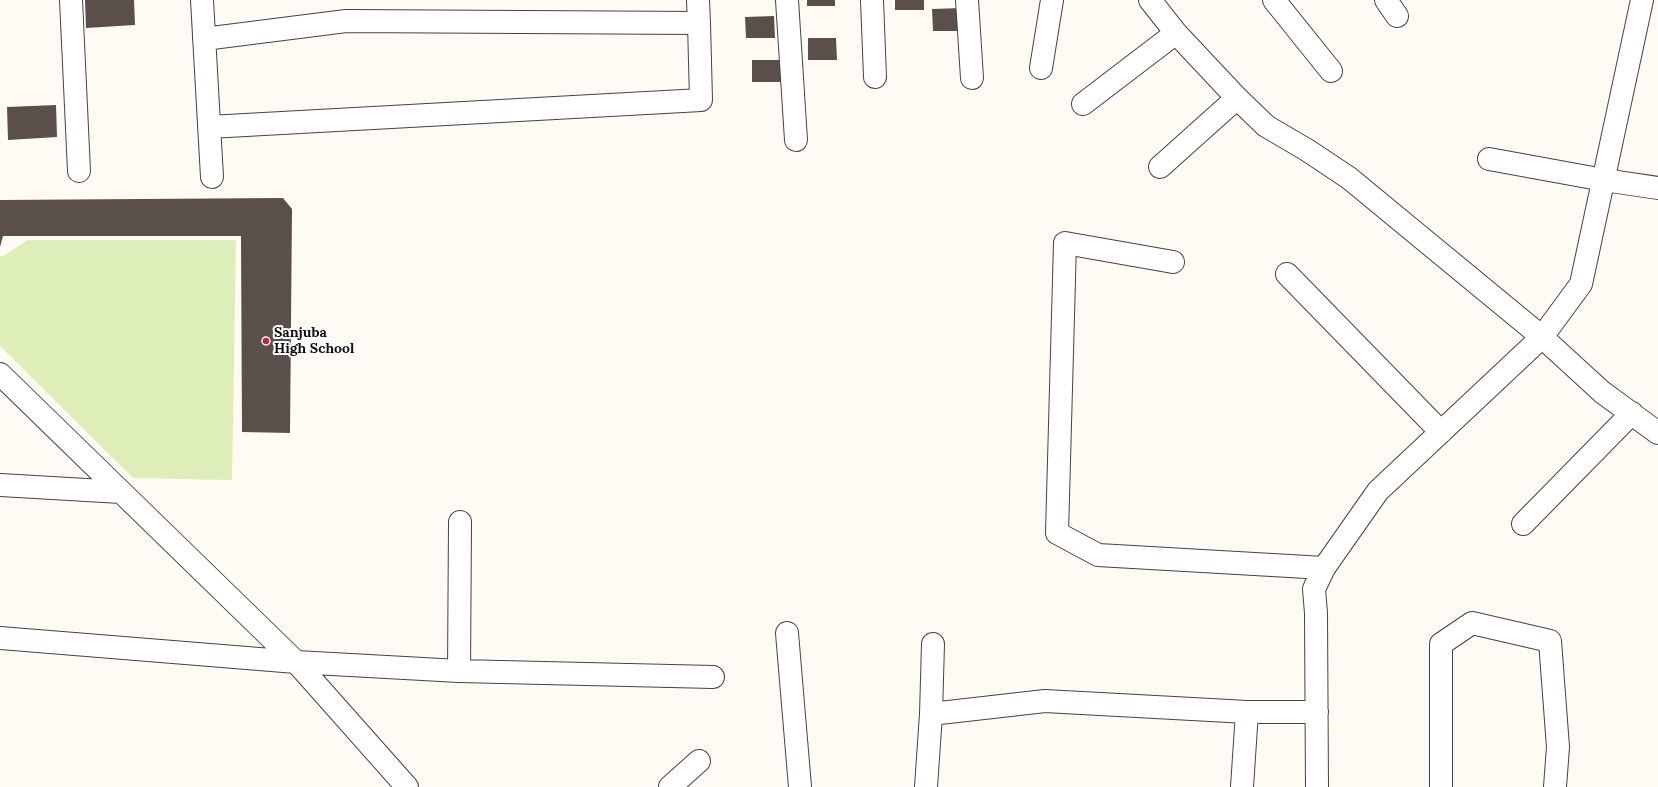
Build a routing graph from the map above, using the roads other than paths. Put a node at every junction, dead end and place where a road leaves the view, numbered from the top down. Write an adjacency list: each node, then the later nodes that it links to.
1 (71, 0): 24 (street)
2 (202, 0): 13 (street)
3 (698, 0): 11 (street)
4 (787, 0): 21 (street)
5 (872, 0): 16 (street)
6 (968, 0): 17 (street)
7 (1052, 0): 14 (street)
8 (1150, 0): 12 (street)
9 (1274, 0): 15 (street)
10 (1642, 0): 26 (street)
11 (699, 23): 13 (street); 20 (street)
12 (1176, 33): 18 (street); 19 (street)
13 (204, 38): 20 (street)
14 (1041, 68)
15 (1331, 71)
16 (875, 77)
17 (972, 78)
18 (1237, 98): 23 (street); 30 (street)
19 (1083, 104)
20 (209, 127): 25 (street)
21 (796, 140)
22 (1489, 159): 26 (street)
23 (1160, 167)
24 (79, 171)
25 (212, 177)
26 (1604, 180): 27 (street); 30 (street)
27 (1658, 188)
28 (1173, 262): 39 (street)
29 (1287, 274): 33 (street)
30 (1542, 337): 32 (street); 33 (street)
31 (0, 374): 36 (street)
32 (1632, 413): 34 (street); 38 (street)
33 (1441, 432): 39 (street)
34 (1658, 433)
35 (0, 485): 36 (street)
36 (121, 492): 43 (street)
37 (460, 522): 44 (street)
38 (1523, 524)
39 (1324, 568): 47 (street)
40 (787, 633): 52 (street)
41 (0, 638): 43 (street)
42 (933, 644): 48 (street)
43 (296, 662): 44 (street); 50 (street)
44 (460, 671): 45 (street)
45 (713, 677)
46 (1247, 712): 47 (street); 48 (street); 54 (street)
47 (1317, 712): 55 (street)
48 (931, 714): 53 (street)
49 (698, 761): 51 (street)
50 (407, 787)
51 (670, 787)
52 (800, 787)
53 (926, 787)
54 (1242, 787)
55 (1317, 787)
56 (1441, 787): 57 (street)
57 (1555, 787)

